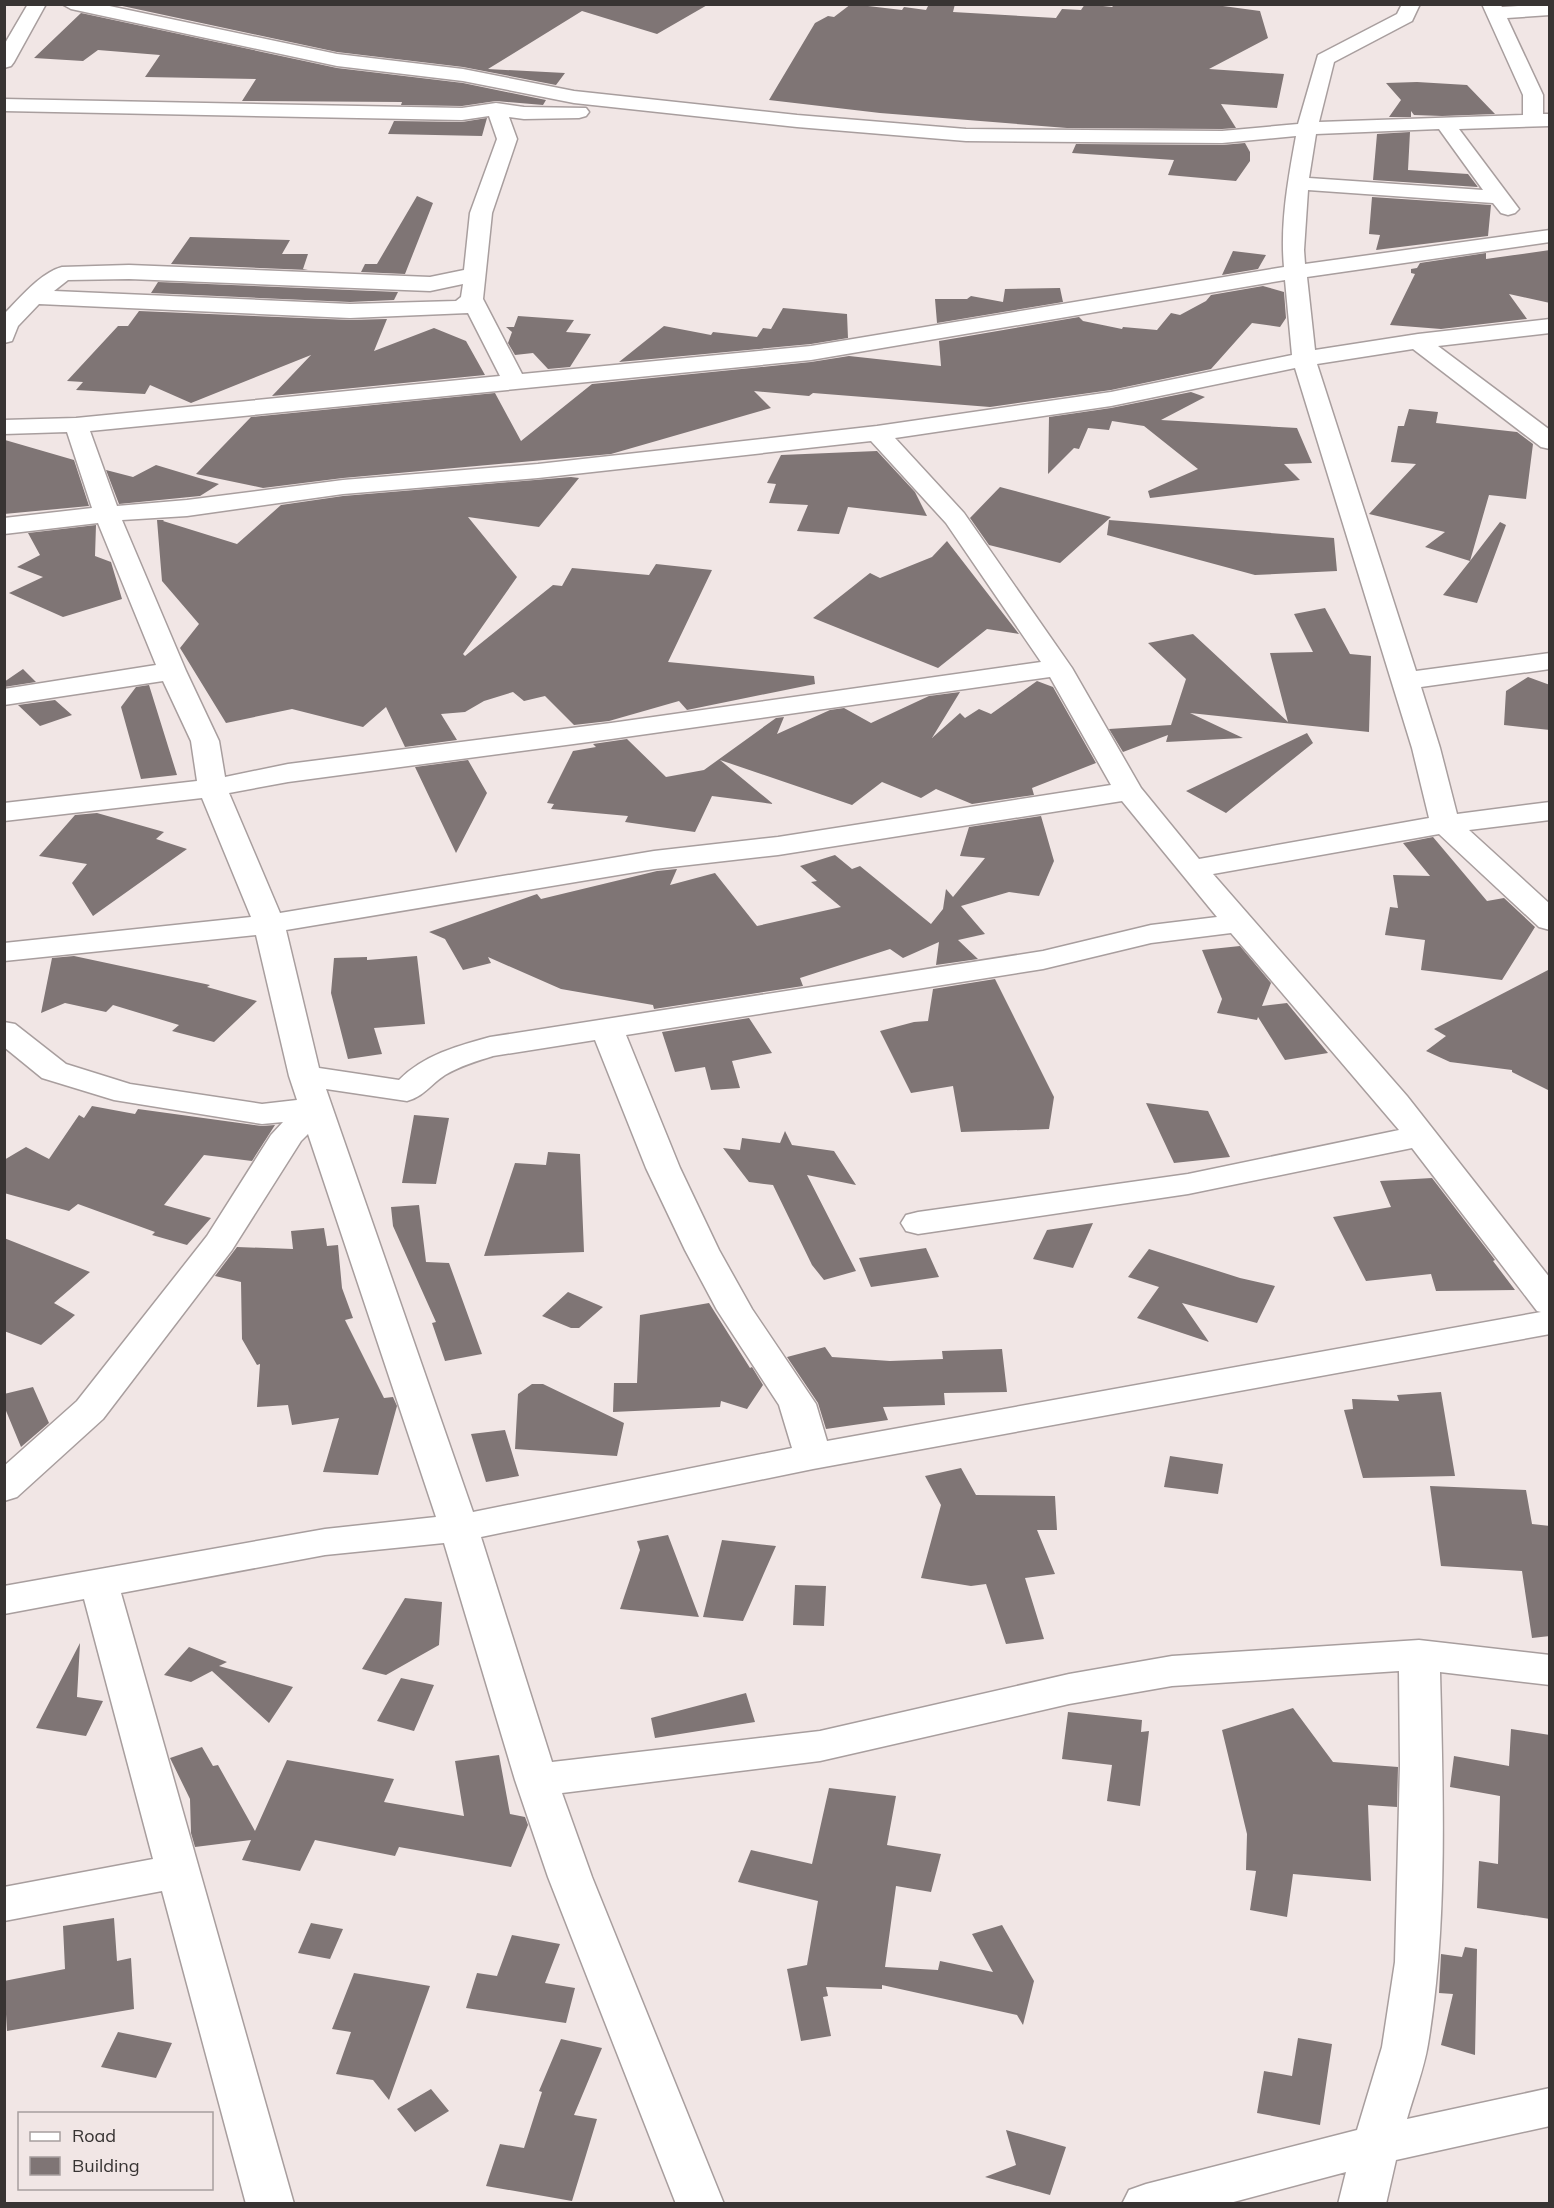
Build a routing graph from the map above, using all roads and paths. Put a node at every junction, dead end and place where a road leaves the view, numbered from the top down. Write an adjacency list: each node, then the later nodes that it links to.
1 (37, 4): 6 (street)
2 (70, 4): 9 (street)
3 (1411, 4): 12 (street)
4 (1493, 9): 5 (street); 10 (street)
5 (1550, 9)
6 (4, 62)
7 (4, 105): 8 (street)
8 (496, 109): 9 (street); 17 (street)
9 (704, 111): 12 (street)
10 (1541, 120): 11 (street)
11 (1445, 123): 12 (street); 14 (street)
12 (1307, 129): 13 (street)
13 (1298, 183): 14 (street); 16 (street)
14 (1499, 197): 15 (street)
15 (1540, 236): 16 (street)
16 (1295, 272): 23 (street); 24 (street)
17 (474, 275): 18 (street); 19 (street)
18 (33, 297): 19 (street); 21 (street)
19 (472, 299): 24 (street)
20 (1550, 326): 22 (street)
21 (4, 336)
22 (1418, 341): 23 (street); 26 (street)
23 (1304, 359): 28 (street); 35 (street)
24 (514, 382): 25 (street)
25 (76, 425): 27 (street); 30 (street)
26 (1539, 426): 29 (street)
27 (4, 427)
28 (877, 433): 30 (street); 33 (street)
29 (1550, 442)
30 (106, 514): 31 (street); 34 (street)
31 (4, 526)
32 (1550, 661): 35 (street)
33 (1058, 668): 37 (street); 38 (street)
34 (172, 672): 36 (street); 37 (street)
35 (1405, 681): 41 (street)
36 (4, 697)
37 (212, 788): 40 (street); 45 (street)
38 (1129, 791): 42 (street); 45 (street)
39 (1550, 811): 41 (street)
40 (4, 812)
41 (1445, 824): 42 (street); 43 (street)
42 (1192, 868): 44 (street)
43 (1550, 921)
44 (1239, 923): 47 (street); 50 (street)
45 (269, 924): 46 (street); 49 (street)
46 (4, 952)
47 (607, 1029): 49 (street); 54 (street)
48 (4, 1031): 49 (street)
49 (310, 1092): 55 (street); 56 (street)
50 (1420, 1136): 51 (street); 52 (street)
51 (918, 1223)
52 (1550, 1303)
53 (1550, 1322): 54 (street)
54 (813, 1456): 56 (street)
55 (4, 1488)
56 (459, 1528): 57 (street); 61 (street)
57 (99, 1583): 58 (street); 62 (street)
58 (4, 1600)
59 (1419, 1655): 60 (street); 61 (street); 65 (street)
60 (1550, 1670)
61 (536, 1780): 67 (street)
62 (178, 1871): 63 (street); 66 (street)
63 (4, 1904)
64 (1550, 2107): 65 (street)
65 (1376, 2145): 68 (street); 69 (street)
66 (270, 2204)
67 (700, 2204)
68 (1146, 2204)
69 (1362, 2204)

